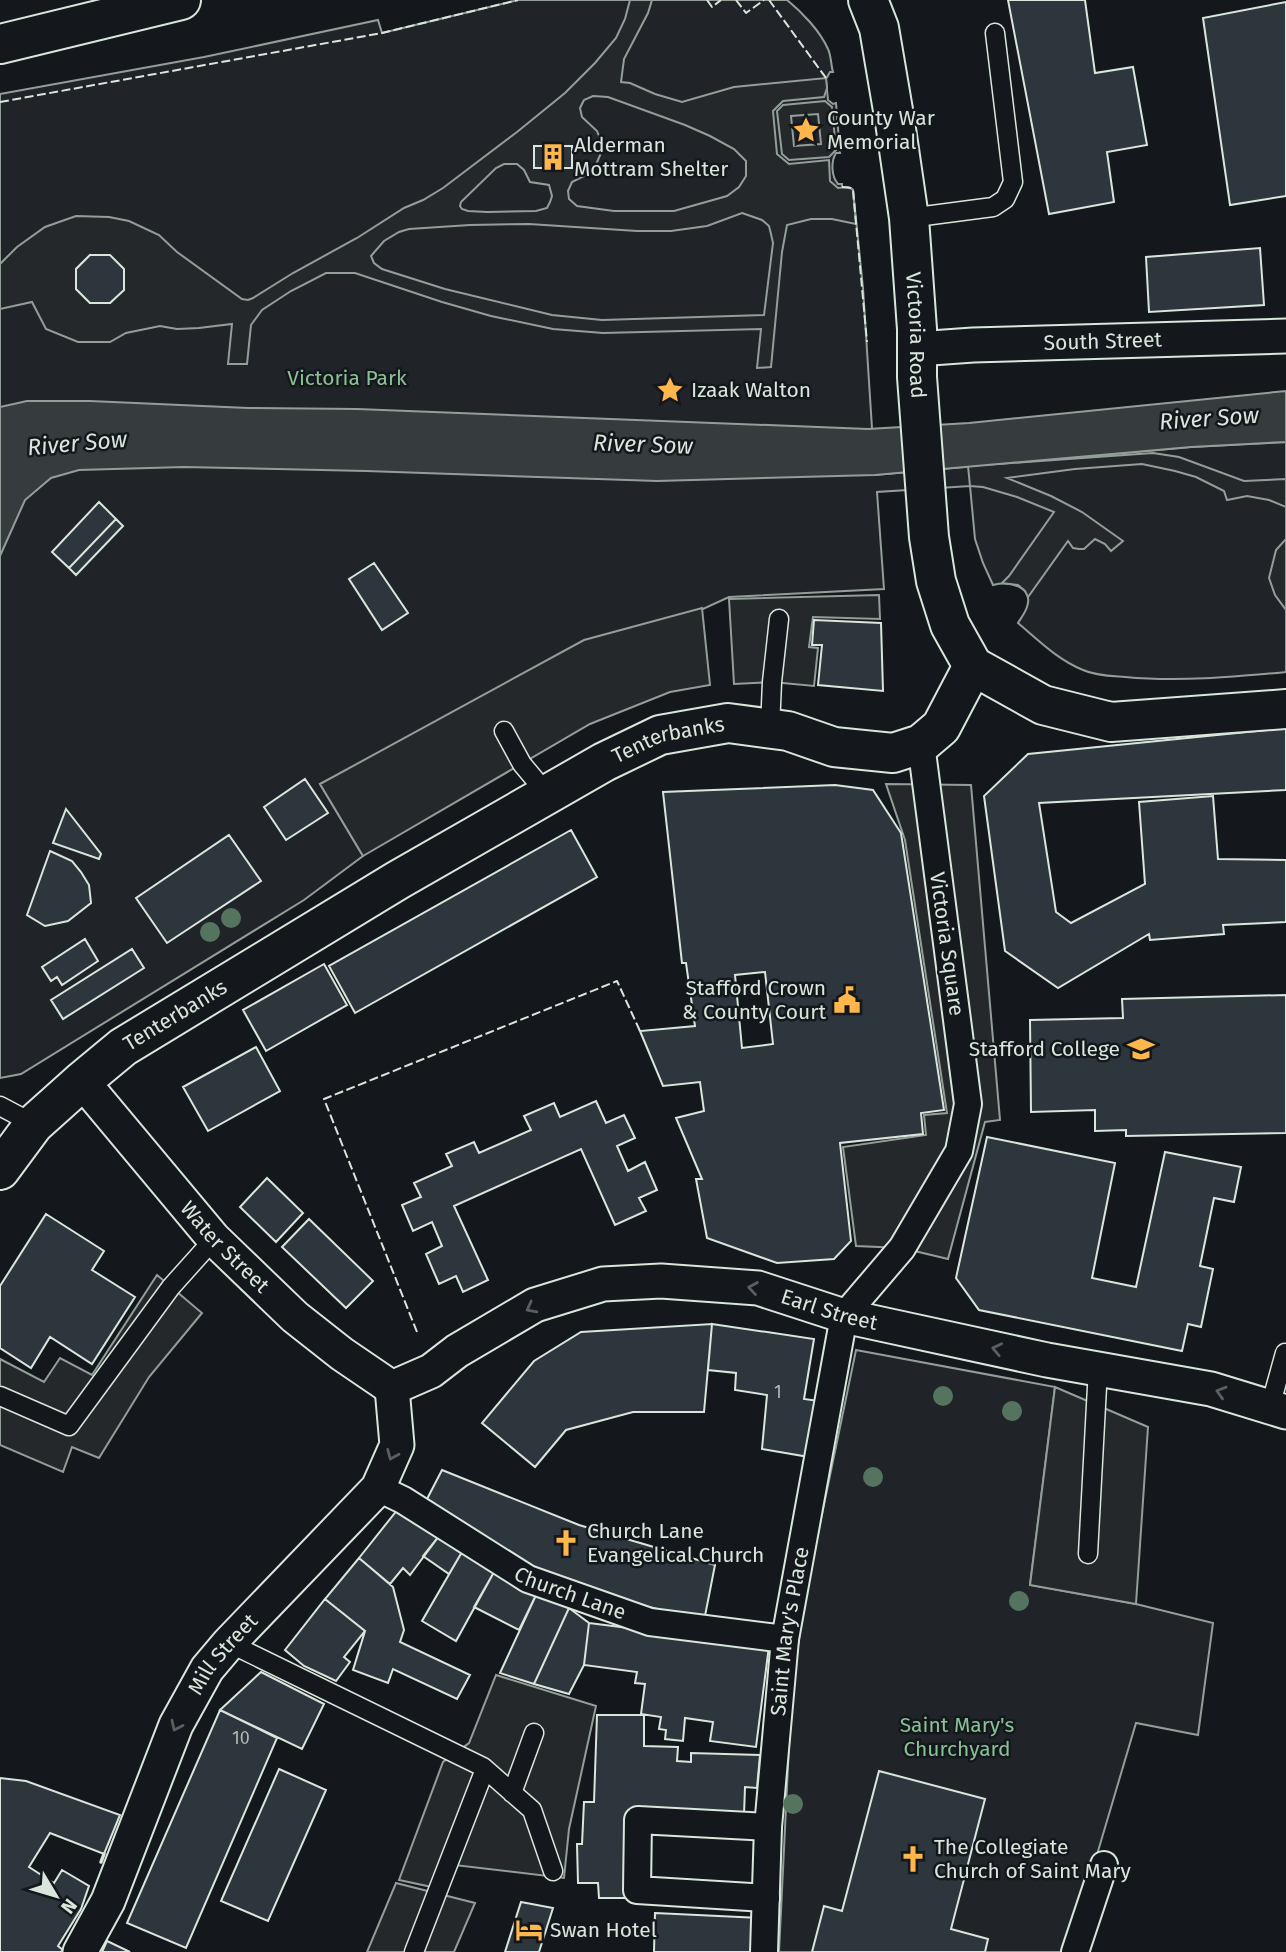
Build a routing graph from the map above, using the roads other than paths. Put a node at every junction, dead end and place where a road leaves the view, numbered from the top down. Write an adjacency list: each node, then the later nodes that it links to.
1 (181, 0): 4 (main road)
2 (868, 0): 5 (main road, Victoria Road)
3 (995, 33): 5 (lane)
4 (0, 44)
5 (909, 218): 7 (main road, Victoria Road)
6 (1286, 336): 7 (street, South Street)
7 (917, 363): 9 (main road, Victoria Road)
8 (779, 619): 11 (lane)
9 (973, 666): 10 (main road); 13 (main road)
10 (1286, 709)
11 (770, 728): 13 (main road, Tenterbanks); 14 (main road, Tenterbanks)
12 (504, 732): 14 (lane)
13 (921, 744): 20 (street, Victoria Square)
14 (547, 794): 15 (main road, Tenterbanks)
15 (82, 1081): 17 (main road, Tenterbanks); 19 (street, Water Street)
16 (0, 1106): 17 (lane)
17 (34, 1124): 18 (main road, Tenterbanks)
18 (0, 1170)
19 (214, 1238): 23 (street, Water Street); 24 (lane)
20 (844, 1316): 22 (street, Earl Street, one-way to 20); 23 (street, Earl Street, one-way to 23); 28 (street, Saint Mary's Place)
21 (1284, 1353): 25 (lane)
22 (1098, 1368): 25 (street, Earl Street, one-way to 22); 27 (lane)
23 (392, 1388): 26 (street, Mill Street, one-way to 26)
24 (0, 1396)
25 (1278, 1410)
26 (378, 1488): 28 (street, Church Lane); 29 (street, Mill Street)
27 (1088, 1553)
28 (786, 1639): 33 (street, Saint Mary's Place)
29 (229, 1643): 31 (lane); 37 (street, Mill Street, one-way to 37)
30 (534, 1734): 32 (lane)
31 (485, 1769): 32 (lane); 38 (lane)
32 (512, 1793): 35 (lane)
33 (768, 1827): 36 (street, Saint Mary's Place); 36 (street)
34 (1104, 1865): 40 (street)
35 (553, 1871)
36 (766, 1898): 39 (street, Saint Mary's Place)
37 (80, 1952)
38 (414, 1952)
39 (764, 1952)
40 (1075, 1952)

